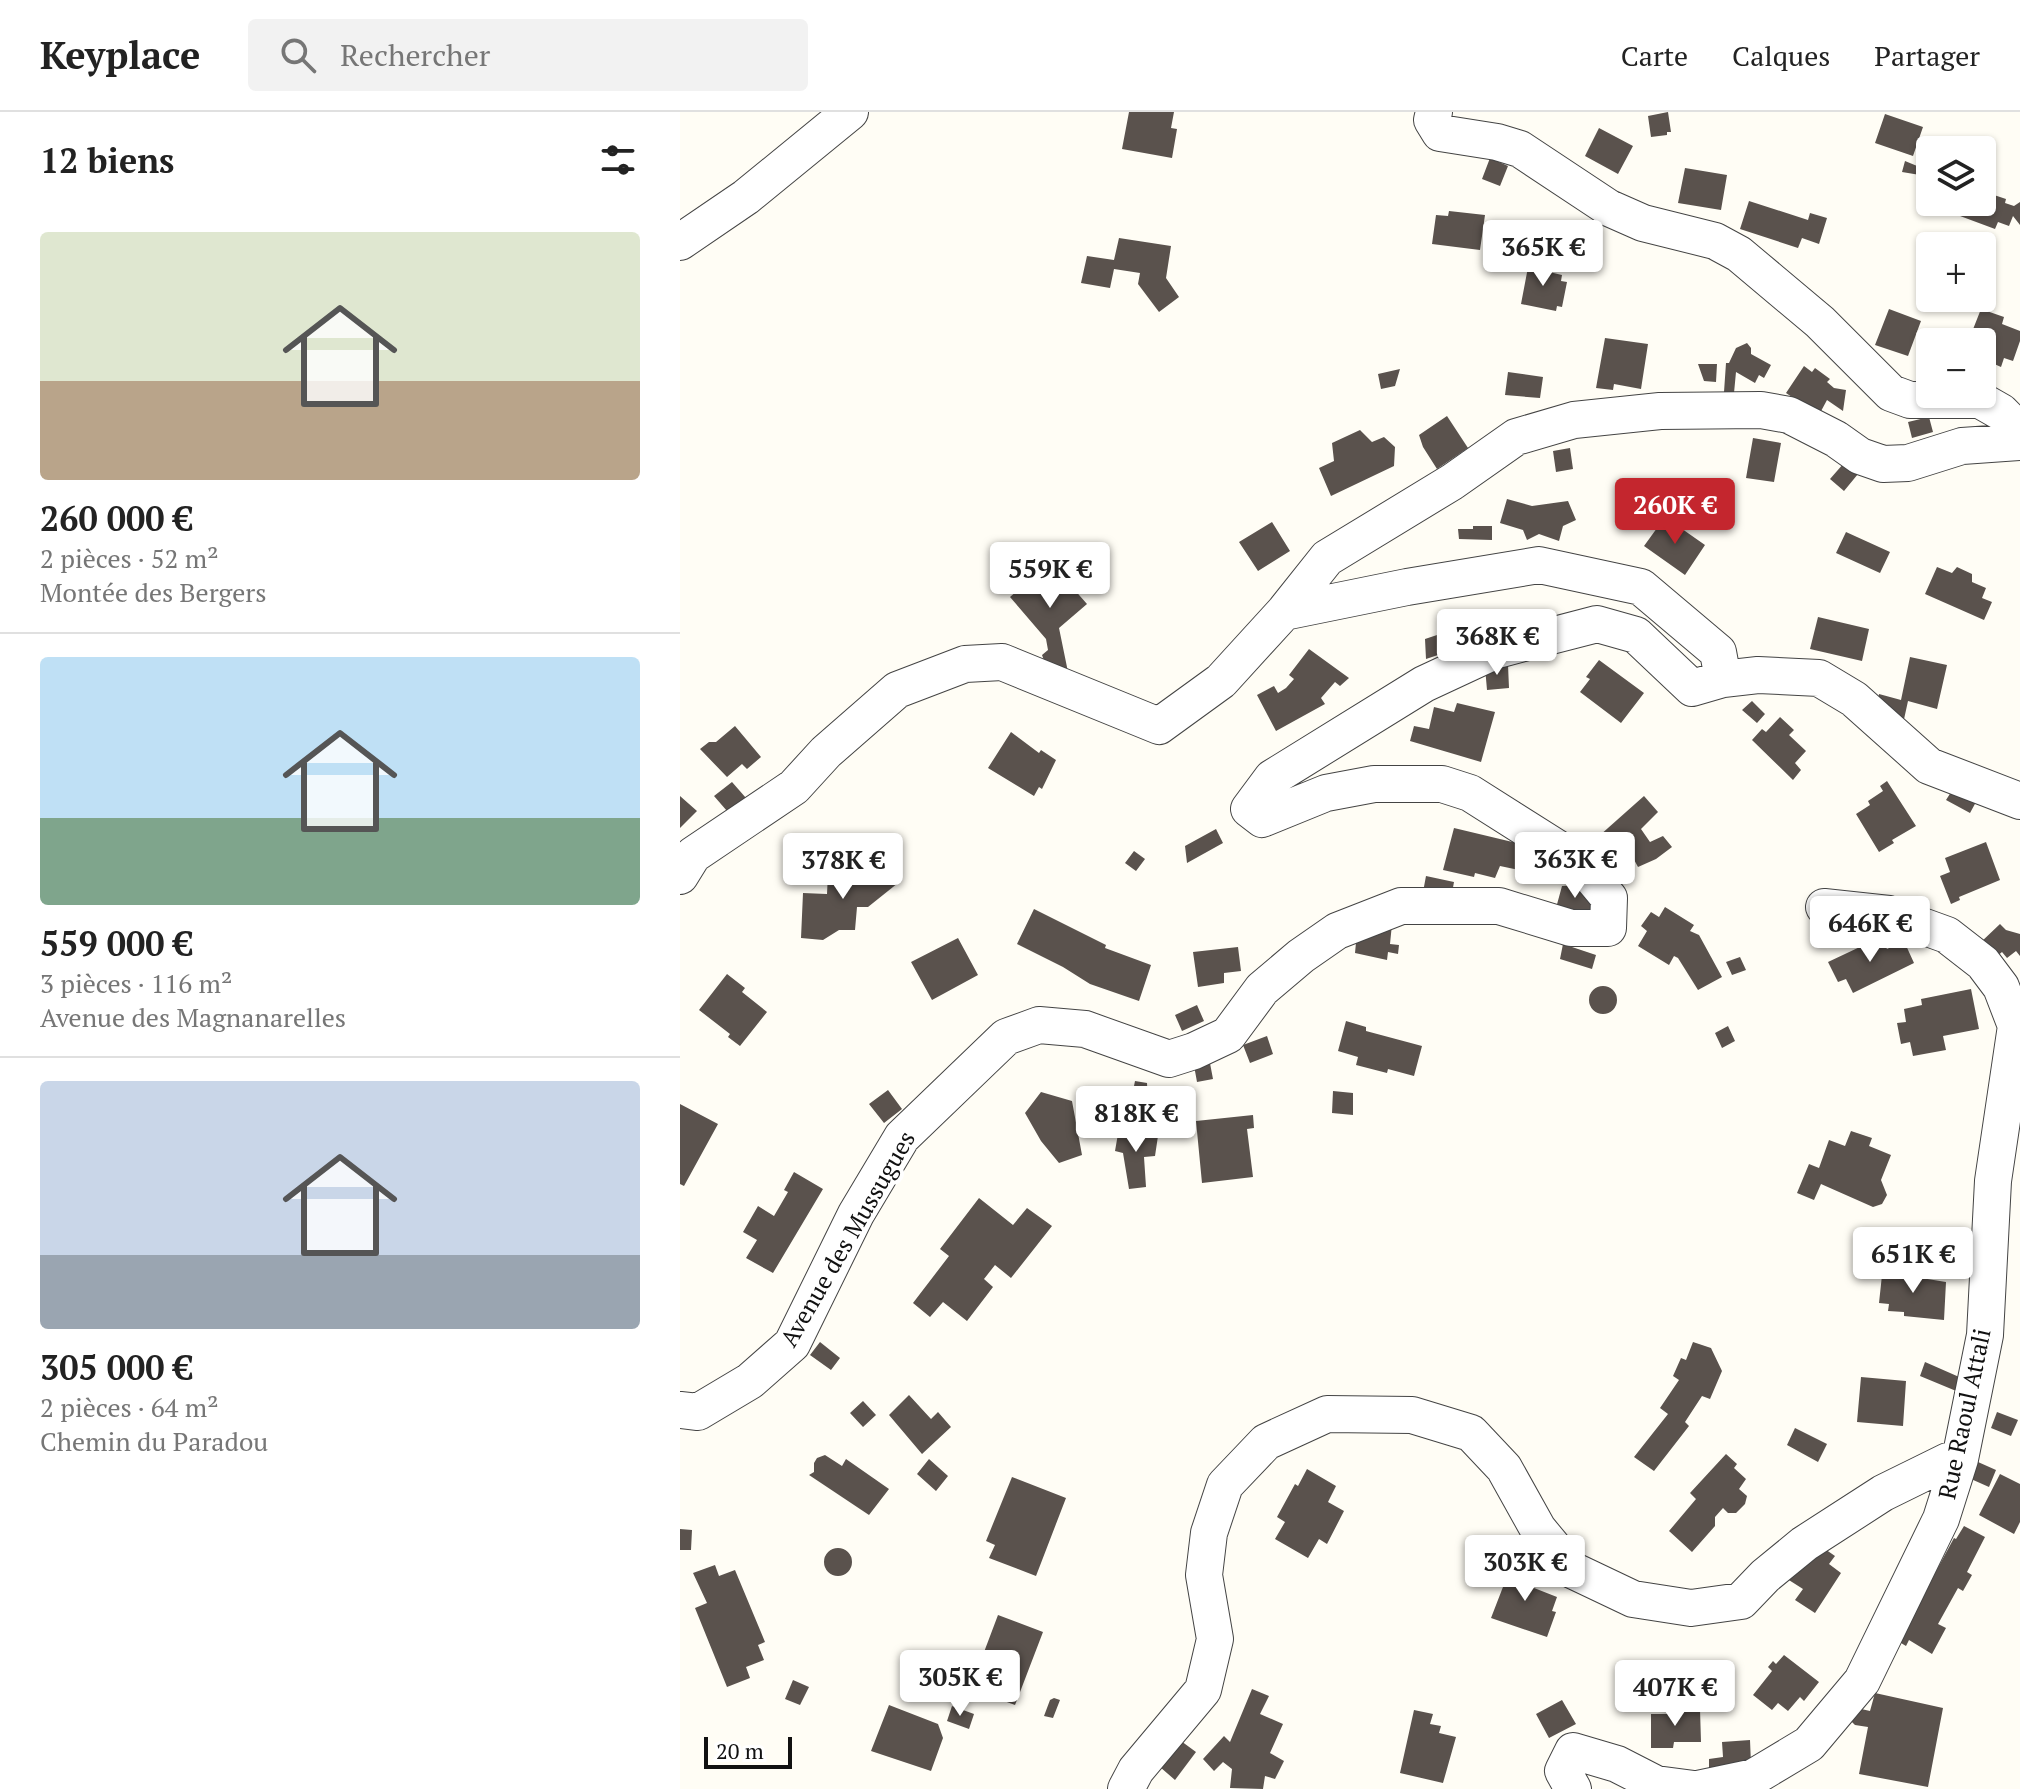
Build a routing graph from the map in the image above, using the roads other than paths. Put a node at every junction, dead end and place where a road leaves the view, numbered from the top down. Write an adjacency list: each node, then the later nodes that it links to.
1 (850, 112): 3 (street)
2 (1434, 112): 4 (street)
3 (680, 242)
4 (2019, 442): 5 (street)
5 (1284, 612): 6 (street); 8 (street)
6 (1723, 679): 7 (street); 10 (street, Avenue des Mussugues)
7 (2020, 801)
8 (680, 876)
9 (1824, 907): 11 (street, Rue Raoul Attali)
10 (680, 1410)
11 (1960, 1459): 12 (street); 14 (street, Rue Raoul Attali)
12 (1126, 1789)
13 (1573, 1789): 14 (street, Rue Raoul Attali)
14 (1695, 1789)

